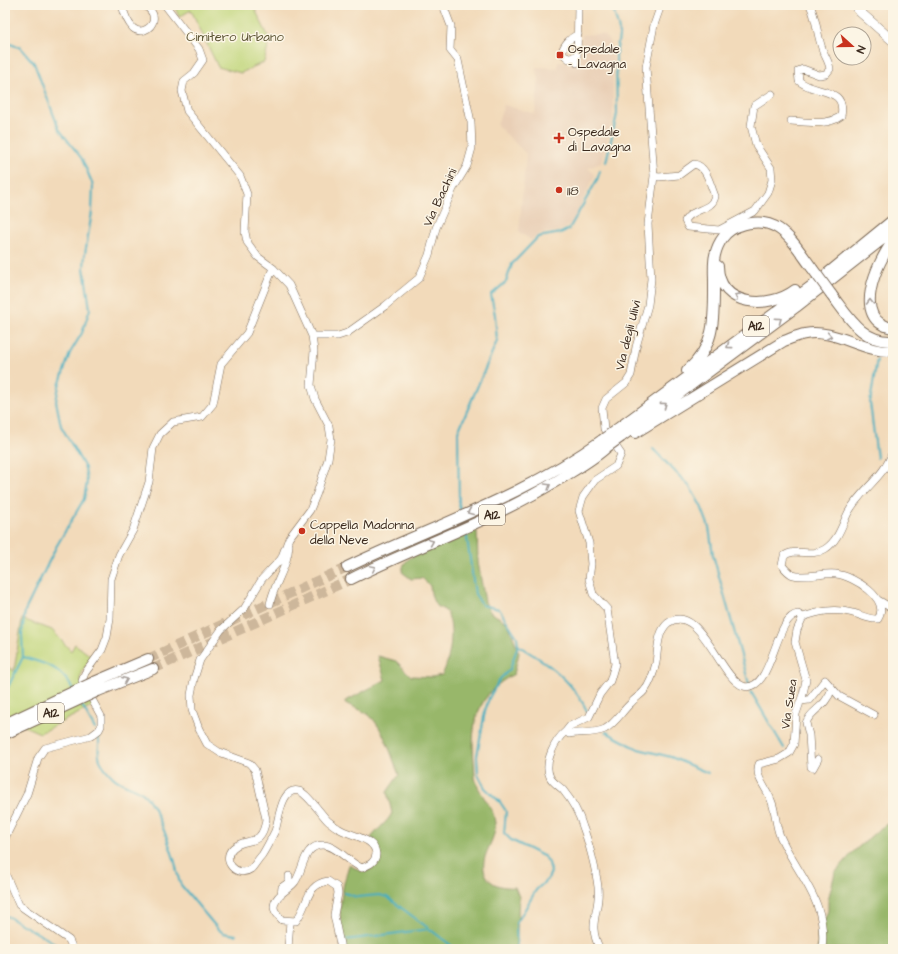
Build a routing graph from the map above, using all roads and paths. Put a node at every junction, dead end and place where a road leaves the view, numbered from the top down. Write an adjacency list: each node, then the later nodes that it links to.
1 (122, 5): 2 (street)
2 (145, 5)
3 (165, 5): 21 (street)
4 (443, 5): 23 (street, Via Bachini)
5 (578, 5): 11 (street)
6 (661, 5): 15 (street, Via degli Ulivi)
7 (810, 5): 14 (street)
8 (854, 5): 10 (main road)
9 (860, 5): 10 (main road)
10 (864, 15): 12 (main road)
11 (578, 34): 11 (street)
12 (893, 41)
13 (772, 94): 15 (street)
14 (791, 121)
15 (654, 176): 45 (street, Via degli Ulivi)
16 (893, 220): 19 (highway, A12)
17 (737, 226): 19 (highway, one-way to 17); 24 (highway, bridge); 26 (highway)
18 (893, 231): 27 (highway, A12, one-way to 18)
19 (879, 232): 26 (highway, A12, one-way to 26)
20 (893, 241): 22 (highway, one-way to 20)
21 (273, 268): 23 (street); 48 (street)
22 (893, 328)
23 (312, 336): 31 (street)
24 (893, 341)
25 (893, 351): 27 (highway, one-way to 25)
26 (645, 408): 27 (highway, A12)
27 (621, 435): 28 (highway, A12, bridge)
28 (605, 447): 30 (highway, A12); 30 (highway, A12)
29 (893, 451): 34 (street)
30 (582, 460): 32 (highway, A12, one-way to 32); 33 (highway, A12, one-way to 30)
31 (289, 538): 35 (street); 51 (street)
32 (347, 567)
33 (351, 579)
34 (878, 600): 36 (street); 37 (street)
35 (270, 604)
36 (893, 609)
37 (803, 617): 42 (street, Via Suea); 45 (street)
38 (148, 659): 40 (highway, A12)
39 (153, 669): 40 (highway, A12, one-way to 39)
40 (96, 687): 44 (highway, A12, bridge); 46 (highway, A12, bridge)
41 (832, 688): 42 (street); 43 (street); 47 (street)
42 (801, 701): 59 (street, Via Suea)
43 (874, 715)
44 (5, 724)
45 (566, 731): 58 (street)
46 (5, 734)
47 (818, 759)
48 (5, 838)
49 (5, 874): 55 (street)
50 (289, 876): 51 (street)
51 (281, 895): 52 (street)
52 (290, 922): 56 (street); 57 (street)
53 (5, 947): 54 (street)
54 (21, 949)
55 (73, 949)
56 (288, 949)
57 (341, 949)
58 (600, 949)
59 (822, 949)

